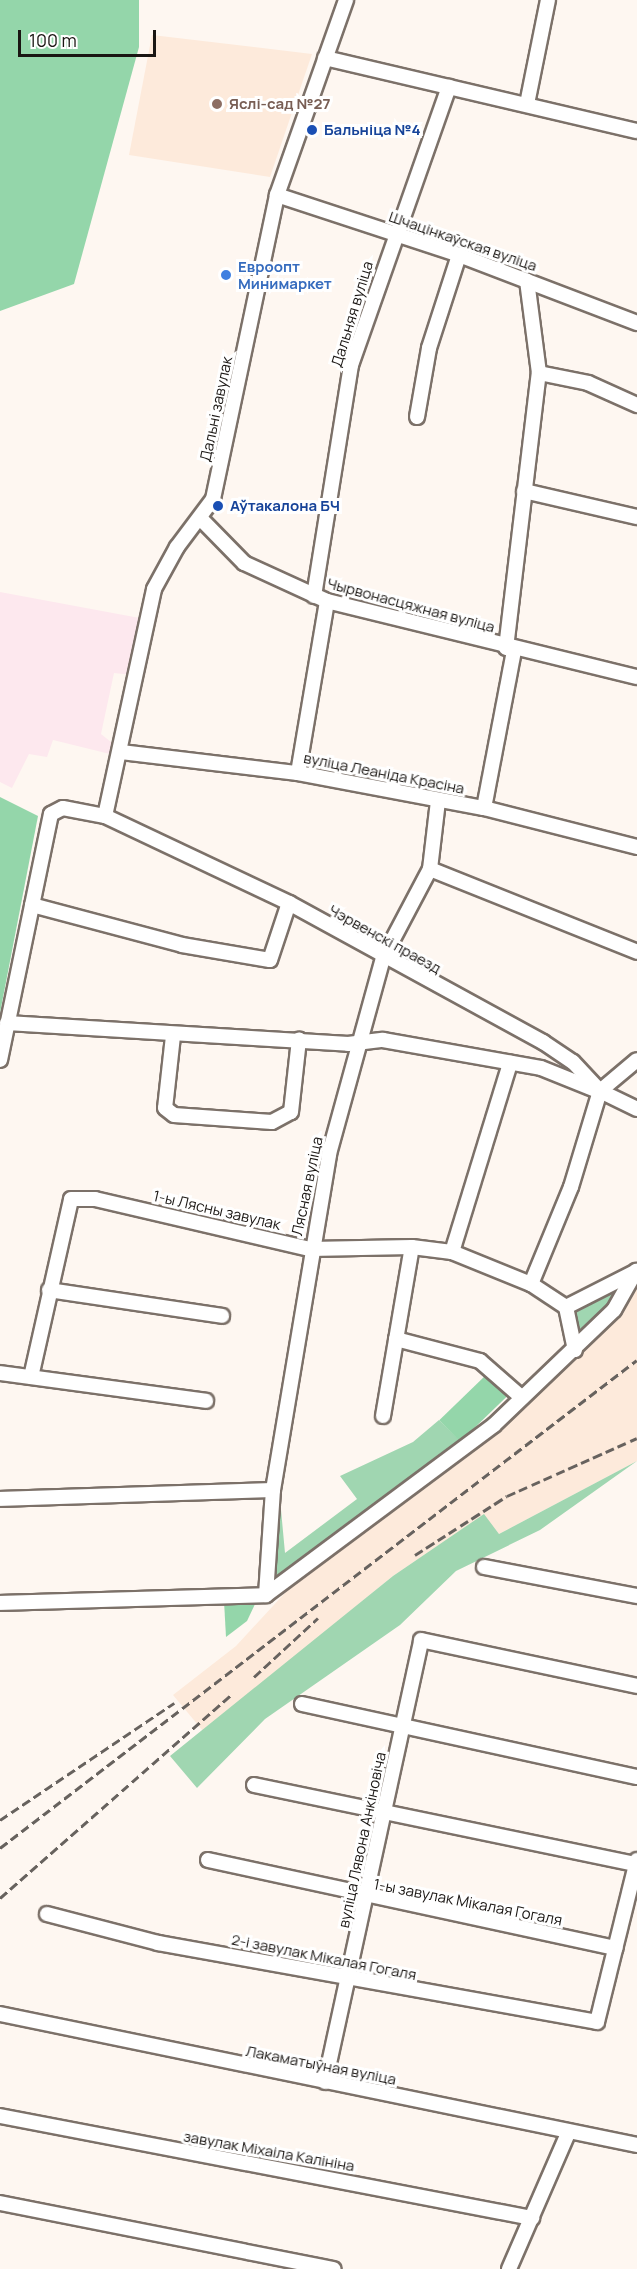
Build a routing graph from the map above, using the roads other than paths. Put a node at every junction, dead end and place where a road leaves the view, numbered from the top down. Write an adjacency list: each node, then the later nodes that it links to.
1 (346, 0): 3 (street, Дальні завулак)
2 (548, 0): 5 (street)
3 (325, 58): 4 (street); 7 (street, Дальні завулак)
4 (449, 87): 5 (street); 8 (street, Дальняя вуліца)
5 (527, 104): 6 (street)
6 (637, 131)
7 (277, 195): 8 (street, Шчацінкаўская вуліца); 17 (street, Дальні завулак)
8 (394, 234): 9 (street, Шчацінкаўская вуліца); 18 (street, Дальняя вуліца)
9 (459, 255): 10 (street, Шчацінкаўская вуліца); 14 (street)
10 (527, 281): 11 (street, Шчацінкаўская вуліца); 12 (street)
11 (637, 323)
12 (539, 373): 13 (street); 15 (street)
13 (637, 405)
14 (417, 417)
15 (524, 491): 16 (street); 19 (street)
16 (637, 517)
17 (200, 518): 18 (street, Чырвонасцяжная вуліца); 21 (street, Дальні завулак)
18 (320, 598): 19 (street, Чырвонасцяжная вуліца); 22 (street, Дальняя вуліца)
19 (510, 649): 20 (street, Чырвонасцяжная вуліца); 24 (street)
20 (637, 677)
21 (121, 752): 22 (street, вуліца Леаніда Красіна); 25 (street, Дальні завулак)
22 (298, 773): 23 (street, вуліца Леаніда Красіна)
23 (438, 801): 24 (street, вуліца Леаніда Красіна); 27 (street, Лясная вуліца)
24 (484, 808): 26 (street, вуліца Леаніда Красіна)
25 (105, 816): 28 (street, Чэрвенскі праезд); 29 (street, Чэрвенскі праезд)
26 (637, 847)
27 (430, 869): 30 (street); 31 (street, Лясная вуліца)
28 (289, 903): 29 (street); 31 (street, Чэрвенскі праезд)
29 (32, 905): 32 (street)
30 (637, 952)
31 (383, 958): 35 (street, Лясная вуліца); 39 (street, Чэрвенскі праезд)
32 (7, 1023): 33 (street); 36 (street)
33 (173, 1036): 34 (street); 34 (street)
34 (299, 1040): 35 (street)
35 (362, 1041): 38 (street); 42 (street, Лясная вуліца)
36 (0, 1060)
37 (637, 1060): 39 (street)
38 (510, 1063): 39 (street); 43 (street)
39 (600, 1091): 40 (street, Чэрвенскі праезд); 45 (street)
40 (637, 1108)
41 (412, 1247): 42 (street, 1-ы Лясны завулак); 43 (street, 1-ы Лясны завулак); 49 (street)
42 (310, 1249): 46 (street, 1-ы Лясны завулак); 56 (street, Лясная вуліца)
43 (452, 1252): 45 (street, 1-ы Лясны завулак)
44 (637, 1271): 47 (street); 50 (street)
45 (531, 1284): 47 (street, 1-ы Лясны завулак)
46 (49, 1290): 48 (street); 52 (street)
47 (566, 1307): 50 (street)
48 (222, 1316)
49 (396, 1339): 53 (street); 55 (street)
50 (575, 1350): 53 (street)
51 (0, 1373): 52 (street)
52 (32, 1377): 54 (street)
53 (519, 1395): 59 (street)
54 (206, 1401)
55 (383, 1416)
56 (273, 1490): 57 (street); 59 (street, Лясная вуліца)
57 (0, 1499)
58 (484, 1567): 60 (street)
59 (266, 1594): 61 (street)
60 (637, 1596)
61 (0, 1603)
62 (637, 1686): 64 (street, вуліца Лявона Анкіновіча)
63 (302, 1704): 64 (street)
64 (402, 1728): 65 (street); 67 (street, вуліца Лявона Анкіновіча)
65 (637, 1776)
66 (254, 1785): 67 (street)
67 (387, 1813): 69 (street); 70 (street, вуліца Лявона Анкіновіча)
68 (208, 1860): 70 (street, 1-ы завулак Мікалая Гогаля)
69 (637, 1863): 72 (street)
70 (368, 1898): 72 (street, 1-ы завулак Мікалая Гогаля); 73 (street, вуліца Лявона Анкіновіча)
71 (47, 1914): 73 (street, 2-і завулак Мікалая Гогаля)
72 (616, 1948): 73 (street, 2-і завулак Мікалая Гогаля)
73 (349, 1980): 75 (street, вуліца Лявона Анкіновіча)
74 (0, 2014): 75 (street, Лакаматыўная вуліца)
75 (325, 2082): 77 (street, Лакаматыўная вуліца)
76 (0, 2116): 80 (street, завулак Міхаіла Калініна)
77 (569, 2131): 78 (street, Лакаматыўная вуліца); 80 (street)
78 (637, 2145)
79 (0, 2203): 81 (street)
80 (532, 2218): 82 (street)
81 (334, 2269)
82 (509, 2269)

